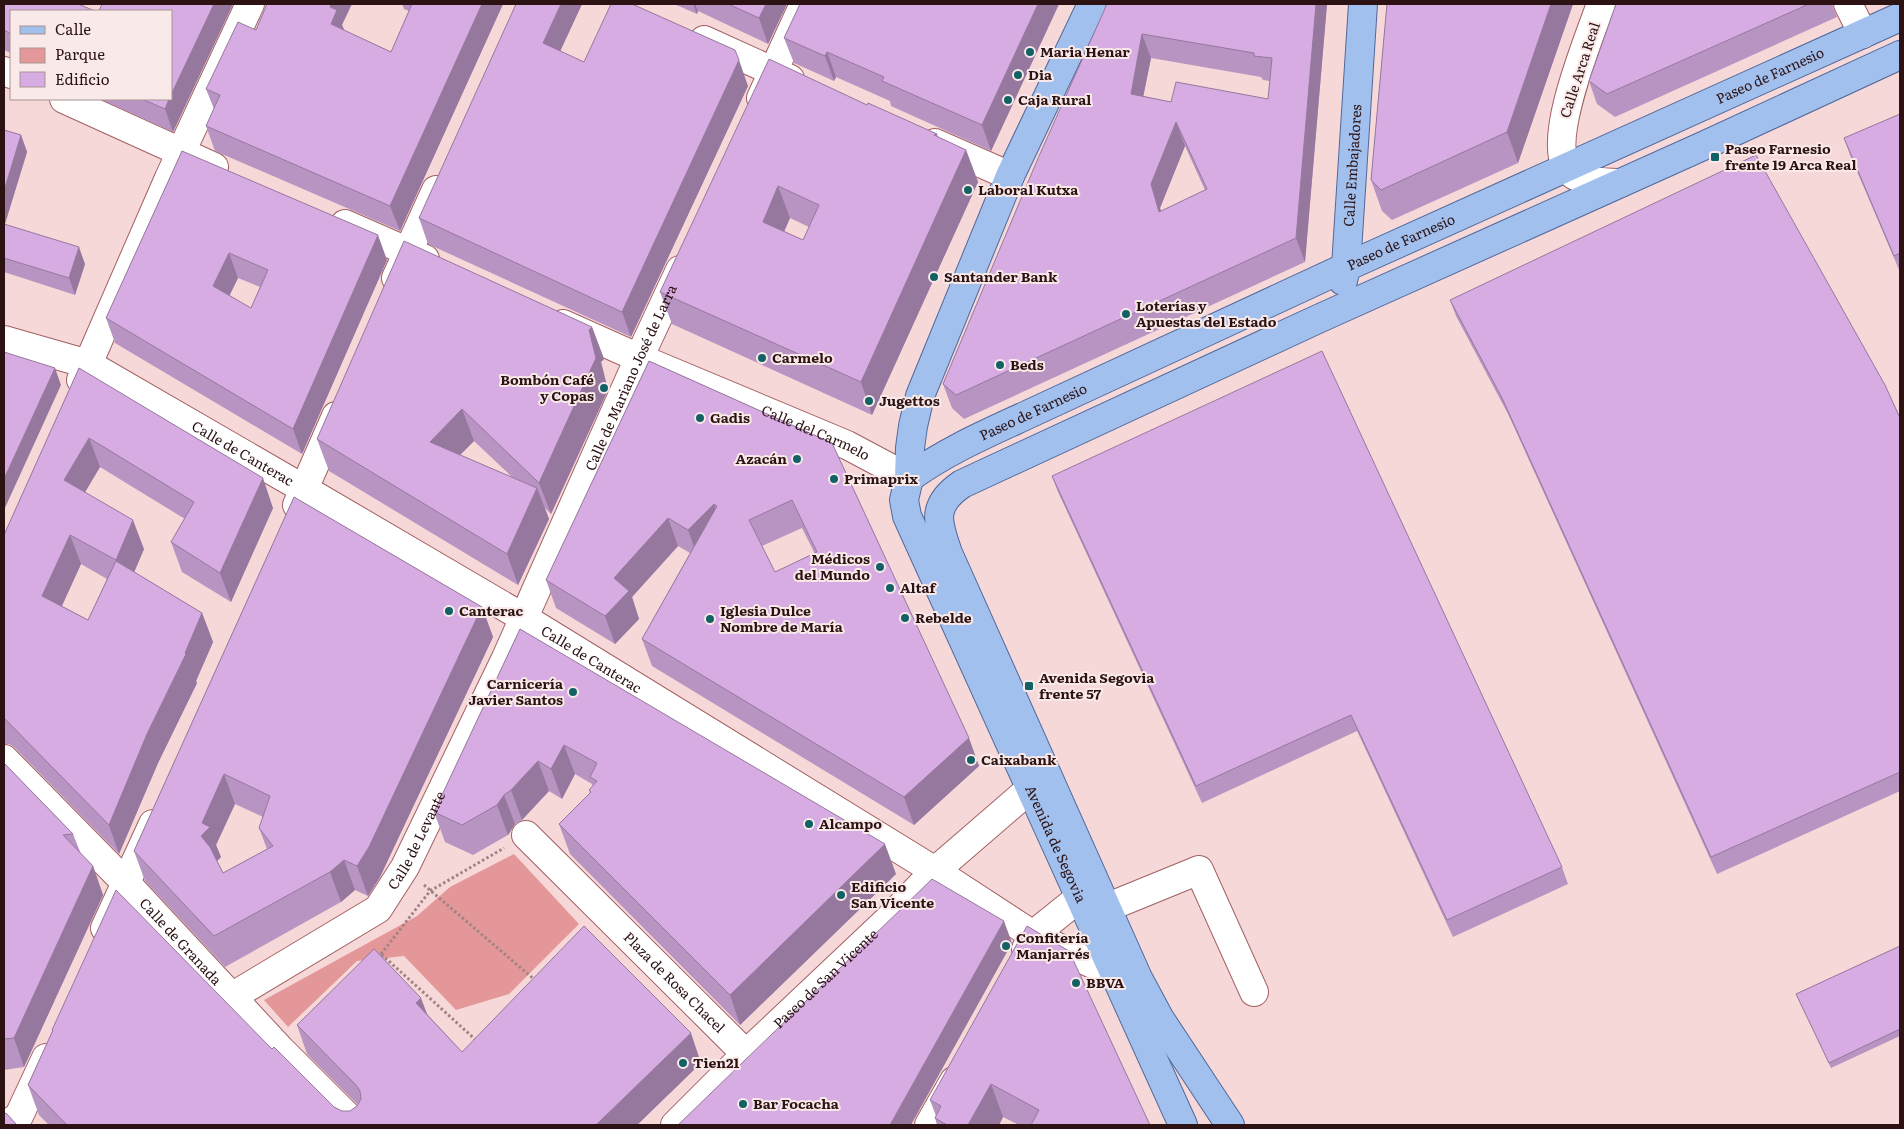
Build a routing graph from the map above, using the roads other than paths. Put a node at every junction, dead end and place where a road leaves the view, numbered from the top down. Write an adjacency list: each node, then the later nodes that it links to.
1 (250, 4): 16 (street)
2 (804, 4): 11 (street)
3 (1092, 4): 19 (main road, Avenida de Segovia)
4 (1363, 4): 25 (main road, Calle Embajadores)
5 (1601, 4): 18 (street, Calle Arca Real)
6 (1848, 4): 9 (street)
7 (1900, 17): 9 (main road, Paseo de Farnesio)
8 (679, 28): 11 (street)
9 (1863, 34): 18 (main road, Paseo de Farnesio)
10 (1900, 55): 21 (main road)
11 (773, 72): 12 (street); 14 (street)
12 (815, 90)
13 (66, 100): 16 (street)
14 (749, 122)
15 (915, 134): 19 (street)
16 (180, 153): 20 (street); 32 (street)
17 (448, 164): 24 (street)
18 (1567, 169): 21 (street); 25 (main road, Paseo de Farnesio)
19 (1010, 176): 35 (main road, Avenida de Segovia)
20 (241, 179)
21 (1620, 183): 29 (main road)
22 (320, 214): 24 (street)
23 (691, 246): 31 (street, Calle de Mariano José de Larra)
24 (408, 252): 26 (street); 27 (street)
25 (1346, 267): 29 (main road, Calle Embajadores); 35 (main road, Paseo de Farnesio)
26 (450, 271)
27 (386, 301)
28 (540, 313): 31 (street, Calle del Carmelo)
29 (1318, 318): 36 (main road)
30 (4, 340): 32 (street, Calle de Canterac)
31 (639, 358): 35 (street, Calle del Carmelo); 39 (street, Calle de Mariano José de Larra)
32 (88, 364): 34 (street); 37 (street, Calle de Canterac)
33 (346, 392): 37 (street)
34 (70, 401)
35 (909, 478): 36 (main road); 41 (main road, Avenida de Segovia)
36 (962, 484): 41 (main road, Avenida de Segovia)
37 (304, 489): 38 (street); 39 (street, Calle de Canterac)
38 (289, 523)
39 (524, 618): 44 (street, Calle de Canterac); 53 (street, Calle de Levante)
40 (4, 759): 45 (street, Calle de Granada)
41 (1039, 782): 44 (street, Paseo de San Vicente); 46 (main road, Avenida de Segovia); 47 (main road, Avenida de Segovia)
42 (162, 804): 45 (street)
43 (526, 835): 55 (street, Plaza de Rosa Chacel)
44 (935, 871): 48 (street, Calle de Canterac); 55 (street, Paseo de San Vicente)
45 (126, 883): 49 (street); 53 (street, Calle de Granada)
46 (1079, 898): 48 (street); 51 (main road, Avenida de Segovia)
47 (1106, 908): 52 (street); 62 (main road, Avenida de Segovia)
48 (1033, 935): 50 (street); 51 (street, Calle de Canterac)
49 (95, 951)
50 (1013, 975)
51 (1114, 975): 61 (main road, Avenida de Segovia)
52 (1254, 992)
53 (232, 996): 58 (street, Calle de Granada)
54 (55, 1038): 57 (street)
55 (746, 1054): 59 (street, Paseo de San Vicente)
56 (966, 1059): 60 (street)
57 (14, 1117)
58 (356, 1125)
59 (675, 1125)
60 (929, 1125)
61 (1182, 1125)
62 (1230, 1125)

